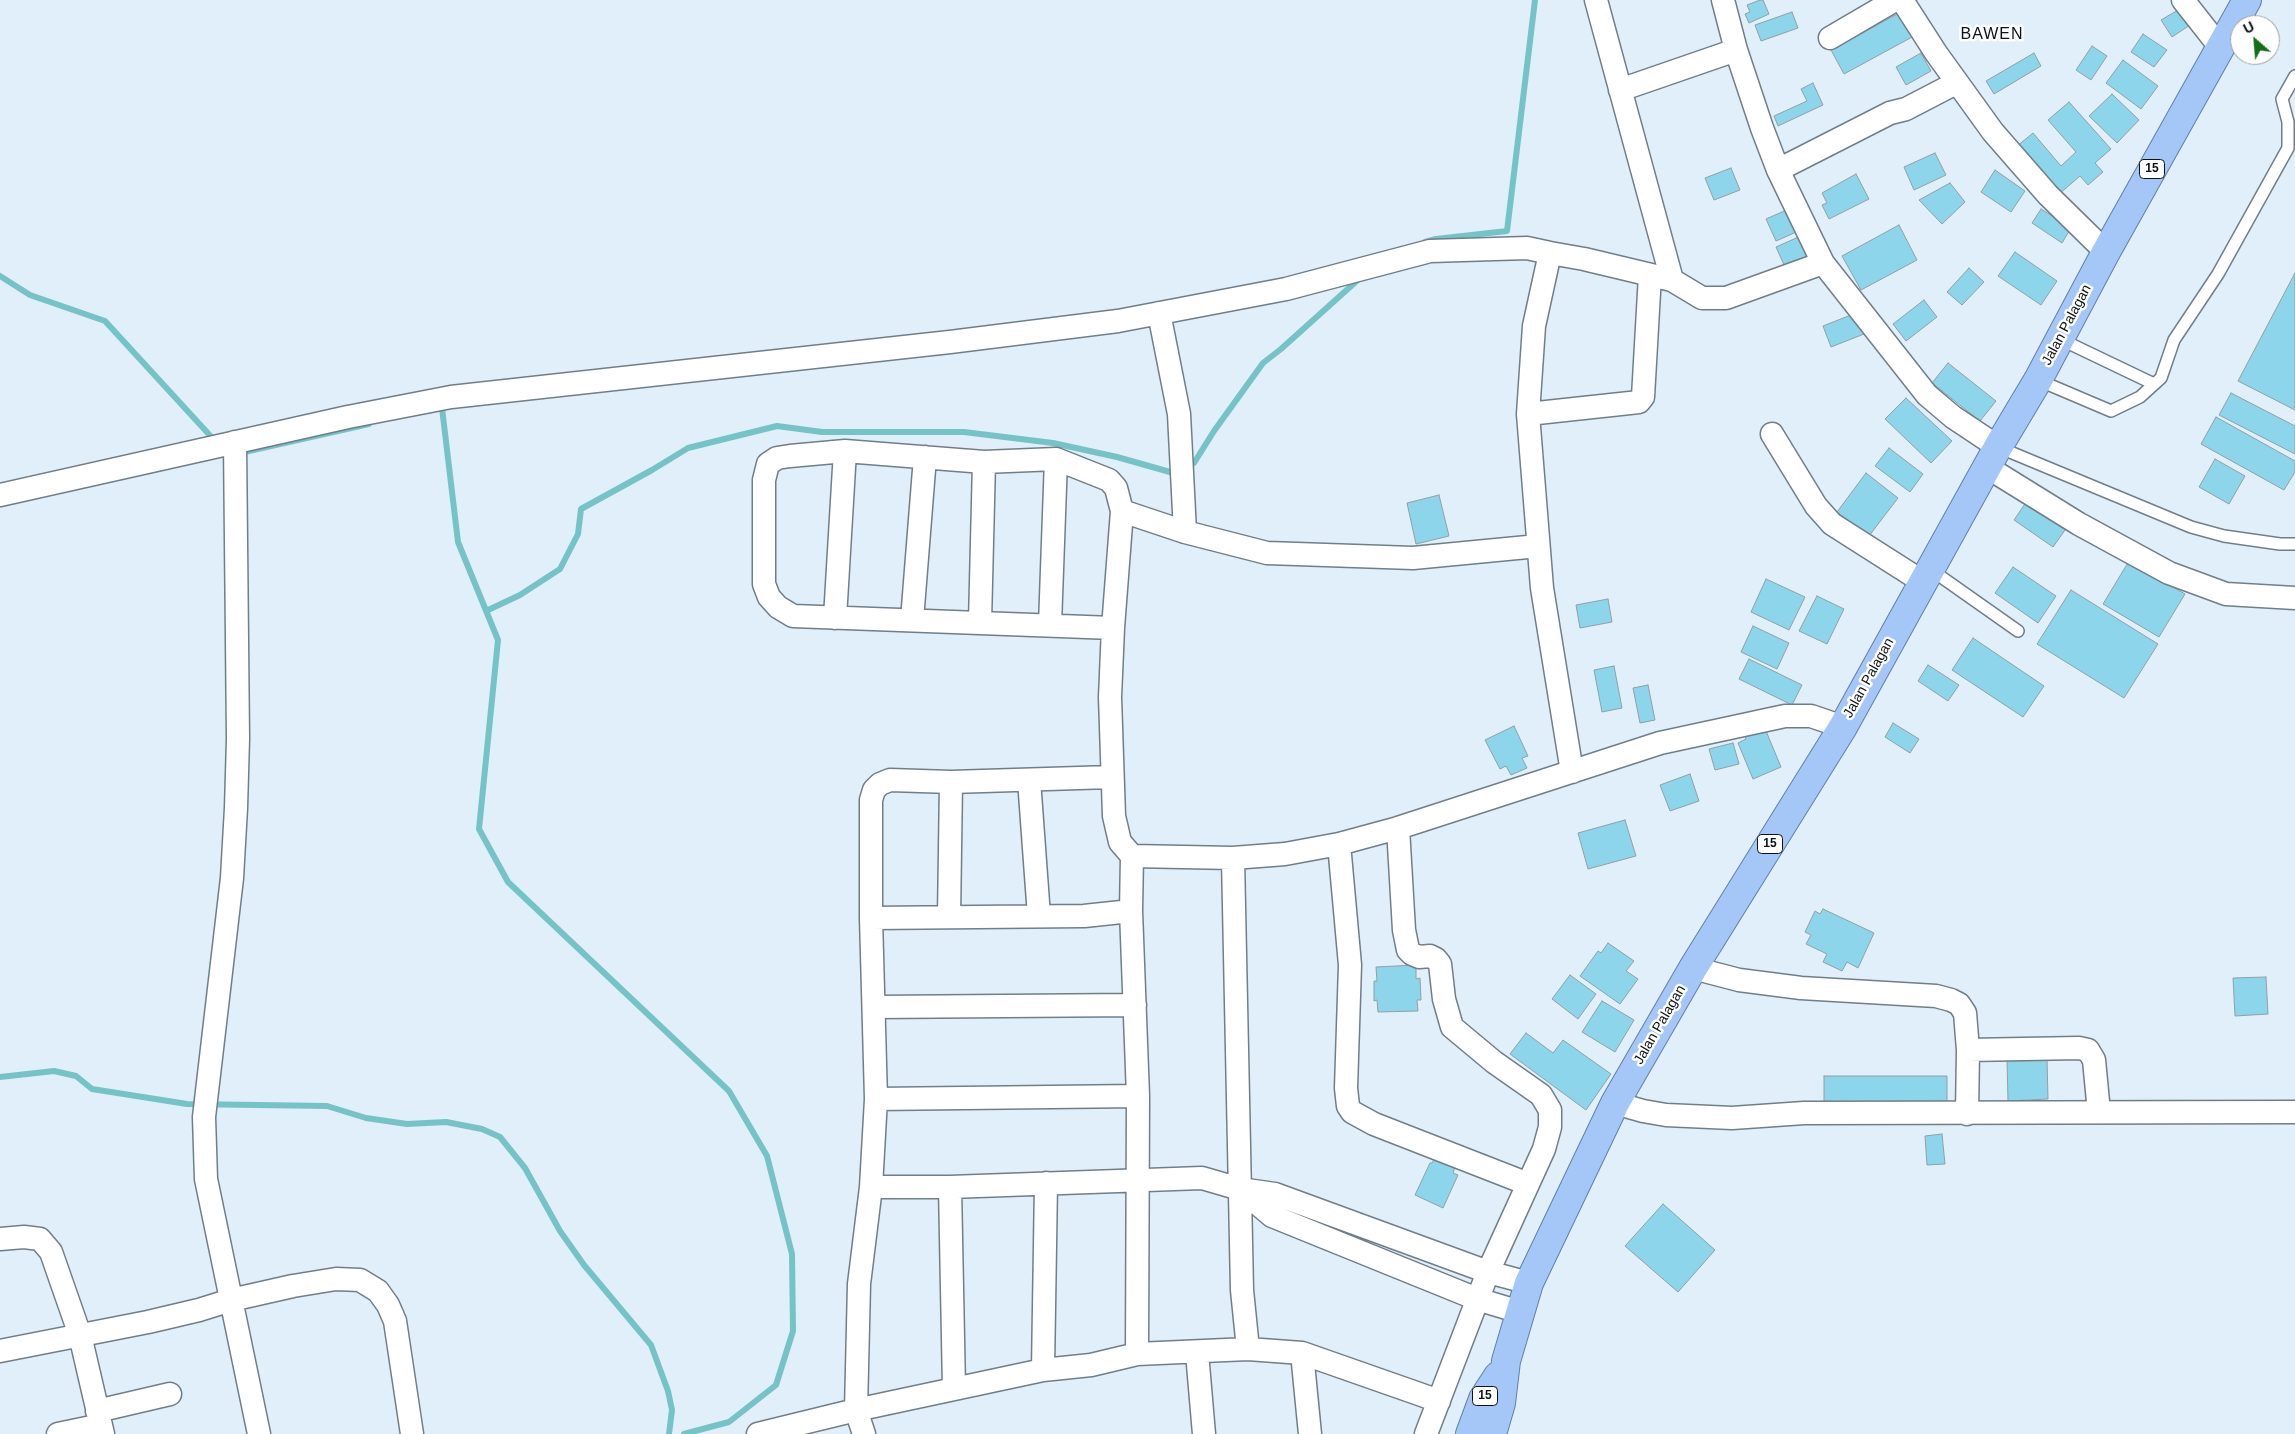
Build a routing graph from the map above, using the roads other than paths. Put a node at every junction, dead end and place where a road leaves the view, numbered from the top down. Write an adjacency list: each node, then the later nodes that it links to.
1 (1596, 0): 12 (street)
2 (1723, 0): 9 (street)
3 (1895, 0): 7 (street)
4 (1902, 0): 11 (street)
5 (2183, 0): 8 (street)
6 (2247, 0): 8 (highway, Jalan Palagan / 15)
7 (1830, 38)
8 (2220, 47): 15 (highway, Jalan Palagan / 15)
9 (1736, 50): 12 (street); 14 (street)
10 (2294, 76): 13 (lane)
11 (1956, 83): 14 (street); 15 (street)
12 (1620, 90): 18 (street)
13 (2291, 149): 22 (lane)
14 (1778, 170): 17 (street)
15 (2106, 252): 20 (highway, Jalan Palagan / 15)
16 (1550, 253): 18 (street); 19 (street); 23 (street)
17 (1822, 262): 18 (street); 28 (street)
18 (1661, 277): 23 (street)
19 (1159, 313): 25 (street); 33 (street)
20 (2060, 338): 21 (highway, Jalan Palagan / 15); 22 (lane)
21 (2038, 380): 22 (lane); 28 (highway, Jalan Palagan / 15)
22 (2154, 384)
23 (1528, 414): 35 (street)
24 (1772, 434): 36 (street)
25 (235, 450): 31 (street); 77 (street)
26 (845, 451): 27 (street); 38 (street); 38 (street)
27 (925, 457): 30 (street); 39 (street)
28 (1992, 457): 34 (lane); 36 (highway, Jalan Palagan / 15); 37 (street)
29 (1056, 459): 30 (street); 32 (street); 41 (street)
30 (984, 462): 40 (street)
31 (0, 495)
32 (1122, 511): 33 (street); 42 (street)
33 (1185, 532): 35 (street)
34 (2295, 544)
35 (1538, 546): 45 (street)
36 (1926, 576): 43 (lane); 44 (highway, Jalan Palagan / 15)
37 (2295, 598)
38 (835, 618): 39 (street)
39 (912, 620): 40 (street)
40 (980, 622): 41 (street)
41 (1050, 626): 42 (street)
42 (1113, 628): 46 (street)
43 (2018, 631)
44 (1842, 727): 45 (street); 57 (highway, Jalan Palagan / 15)
45 (1572, 772): 49 (street)
46 (1111, 777): 47 (street); 51 (street)
47 (1029, 780): 48 (street); 54 (street)
48 (951, 782): 55 (street); 56 (street)
49 (1398, 828): 50 (street); 69 (street)
50 (1339, 844): 52 (street); 69 (street)
51 (1132, 856): 52 (street); 53 (street)
52 (1233, 858): 72 (street)
53 (1131, 911): 54 (street); 58 (street)
54 (1039, 916): 55 (street)
55 (949, 917): 56 (street)
56 (871, 918): 59 (street)
57 (1692, 968): 60 (street); 63 (highway, Jalan Palagan / 15)
58 (1135, 1005): 59 (street); 61 (street)
59 (874, 1007): 62 (street)
60 (1968, 1050): 64 (street); 66 (street)
61 (1138, 1096): 62 (street); 67 (street)
62 (876, 1099): 71 (street)
63 (1615, 1103): 66 (street); 75 (highway, Jalan Palagan / 15)
64 (2099, 1112): 65 (street); 66 (street)
65 (2295, 1112)
66 (1967, 1114)
67 (1137, 1181): 68 (street); 72 (street); 84 (street)
68 (1046, 1183): 70 (street); 86 (street)
69 (1528, 1184): 74 (street)
70 (950, 1186): 71 (street); 87 (street)
71 (870, 1187): 90 (street)
72 (1240, 1189): 74 (street); 76 (street); 80 (street)
73 (0, 1239): 79 (street)
74 (1488, 1272): 75 (street); 76 (street)
75 (1529, 1284): 78 (highway, Jalan Palagan / 15)
76 (1477, 1299): 78 (street); 89 (street)
77 (231, 1300): 79 (street); 93 (street); 94 (street)
78 (1520, 1312): 85 (highway, Jalan Palagan / 15)
79 (80, 1335): 81 (street); 91 (street)
80 (1248, 1349): 82 (street); 83 (street)
81 (0, 1351)
82 (1197, 1353): 84 (street); 97 (street)
83 (1302, 1353): 89 (street); 98 (street)
84 (1137, 1354): 86 (street)
85 (1506, 1362): 100 (highway, Jalan Palagan / 15); 101 (highway, Jalan Palagan / 15)
86 (1043, 1370): 87 (street)
87 (954, 1389): 90 (street)
88 (170, 1394): 91 (street)
89 (1439, 1401): 99 (street)
90 (856, 1410): 95 (street); 96 (street)
91 (100, 1424): 92 (street)
92 (58, 1434)
93 (259, 1434)
94 (412, 1434)
95 (758, 1434)
96 (864, 1434)
97 (1204, 1434)
98 (1310, 1434)
99 (1426, 1434)
100 (1470, 1434)
101 (1492, 1434)

